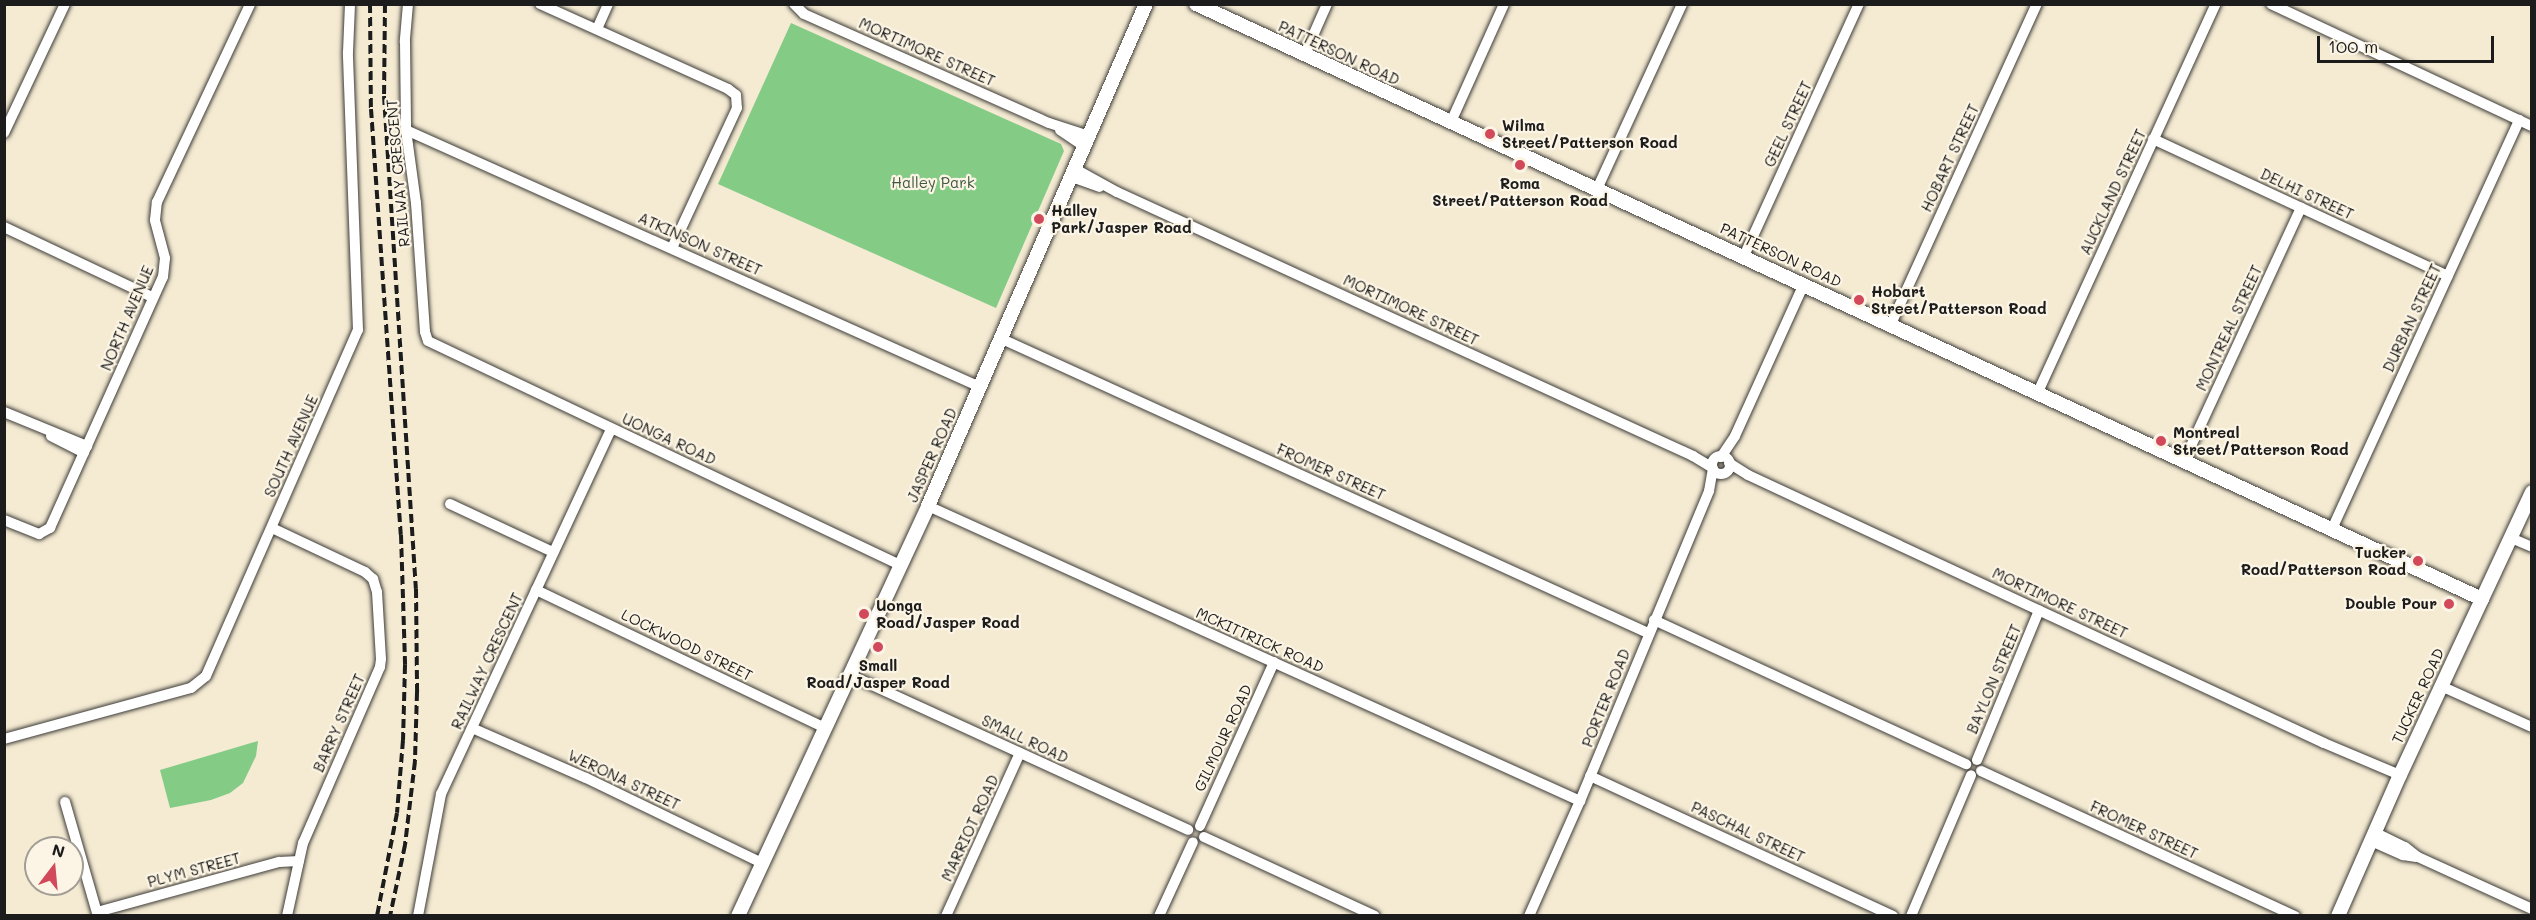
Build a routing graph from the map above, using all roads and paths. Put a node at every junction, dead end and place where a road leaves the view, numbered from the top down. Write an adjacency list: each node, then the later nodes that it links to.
1 (65, 4): 23 (street)
2 (250, 4): 34 (street, NORTH AVENUE)
3 (351, 4): 49 (street, SOUTH AVENUE)
4 (408, 4): 22 (street, RAILWAY CRESCENT)
5 (540, 4): 17 (street)
6 (608, 4): 17 (street)
7 (1146, 4): 25 (street, JASPER ROAD)
8 (1196, 4): 18 (street, PATTERSON ROAD)
9 (1327, 4): 18 (street)
10 (1504, 4): 20 (street)
11 (1682, 4): 27 (street)
12 (1859, 4): 31 (street, GEEL STREET)
13 (2037, 4): 35 (street, HOBART STREET)
14 (2216, 4): 24 (street, AUCKLAND STREET)
15 (2271, 4): 19 (street)
16 (794, 5): 25 (street, MORTIMORE STREET)
17 (597, 29): 30 (street)
18 (1304, 56): 20 (street, PATTERSON ROAD)
19 (2519, 120): 21 (street); 32 (street, DURBAN STREET)
20 (1450, 122): 27 (street, PATTERSON ROAD)
21 (2532, 126)
22 (406, 130): 30 (street, ATKINSON STREET); 36 (street, RAILWAY CRESCENT)
23 (4, 133)
24 (2153, 139): 28 (street, DELHI STREET); 39 (street, AUCKLAND STREET)
25 (1087, 141): 26 (street, JASPER ROAD)
26 (1073, 173): 37 (street, JASPER ROAD); 44 (street, MORTIMORE STREET)
27 (1597, 189): 31 (street, PATTERSON ROAD)
28 (2301, 208): 32 (street, DELHI STREET); 43 (street, MONTREAL STREET)
29 (4, 227): 34 (street)
30 (672, 248): 38 (street, ATKINSON STREET)
31 (1744, 256): 33 (street, PATTERSON ROAD)
32 (2448, 276): 50 (street, DURBAN STREET)
33 (1804, 284): 35 (street, PATTERSON ROAD); 44 (street, PORTER ROAD)
34 (152, 297): 42 (street, NORTH AVENUE)
35 (1891, 324): 39 (street, PATTERSON ROAD)
36 (426, 338): 41 (street, UONGA ROAD)
37 (1002, 339): 38 (street, JASPER ROAD); 59 (street, FROMER STREET)
38 (980, 387): 47 (street, JASPER ROAD)
39 (2038, 392): 43 (street, PATTERSON ROAD)
40 (4, 412): 42 (street)
41 (611, 429): 53 (street, RAILWAY CRESCENT); 54 (street, UONGA ROAD)
42 (85, 449): 48 (street, NORTH AVENUE)
43 (2184, 460): 50 (street, PATTERSON ROAD)
44 (1721, 465): 57 (street, MORTIMORE STREET); 58 (street, PORTER ROAD)
45 (2532, 492): 51 (street, TUCKER ROAD)
46 (450, 504): 53 (street)
47 (928, 506): 54 (street, JASPER ROAD); 60 (street, MCKITTRICK ROAD)
48 (4, 520)
49 (272, 528): 66 (street, SOUTH AVENUE); 78 (street, BARRY STREET)
50 (2332, 529): 56 (street, PATTERSON ROAD)
51 (2511, 538): 52 (street); 56 (street, TUCKER ROAD)
52 (2532, 547)
53 (553, 552): 55 (street, RAILWAY CRESCENT)
54 (900, 565): 61 (street, JASPER ROAD)
55 (536, 590): 64 (street, RAILWAY CRESCENT); 65 (street, LOCKWOOD STREET)
56 (2482, 599): 62 (street, TUCKER ROAD)
57 (2040, 610): 68 (street, BAYLON STREET); 70 (street, MORTIMORE STREET)
58 (1654, 620): 59 (street, PORTER ROAD); 68 (street, FROMER STREET)
59 (1648, 633): 69 (street, PORTER ROAD)
60 (1274, 662): 71 (street, MCKITTRICK ROAD); 73 (street, GILMOUR ROAD)
61 (850, 675): 65 (street, JASPER ROAD); 67 (street, SMALL ROAD)
62 (2441, 686): 63 (street); 70 (street, TUCKER ROAD)
63 (2532, 727)
64 (472, 728): 79 (street, WERONA STREET); 84 (street, RAILWAY CRESCENT)
65 (825, 728): 79 (street, JASPER ROAD)
66 (4, 740)
67 (1020, 753): 74 (street, SMALL ROAD); 86 (street, MARRIOT ROAD)
68 (1974, 767): 92 (street, BAYLON STREET); 93 (street, FROMER STREET)
69 (1590, 776): 71 (street, PORTER ROAD); 91 (street, PASCHAL STREET)
70 (2399, 778): 75 (street, TUCKER ROAD)
71 (1580, 801): 90 (street, PORTER ROAD)
72 (65, 802): 82 (street)
73 (1200, 826): 74 (street); 76 (street)
74 (1188, 830): 77 (street)
75 (2372, 836): 81 (street); 94 (street, TUCKER ROAD)
76 (1204, 837): 77 (street); 80 (street)
77 (1192, 842): 87 (street)
78 (299, 861): 82 (street, PLYM STREET); 83 (street, BARRY STREET)
79 (762, 863): 85 (street, JASPER ROAD)
80 (1350, 904): 88 (street); 89 (street)
81 (2532, 909)
82 (98, 914)
83 (287, 915)
84 (418, 915)
85 (738, 915)
86 (946, 915)
87 (1159, 915)
88 (1345, 915)
89 (1375, 915)
90 (1529, 915)
91 (1893, 915)
92 (1911, 915)
93 (2295, 915)
94 (2338, 915)

